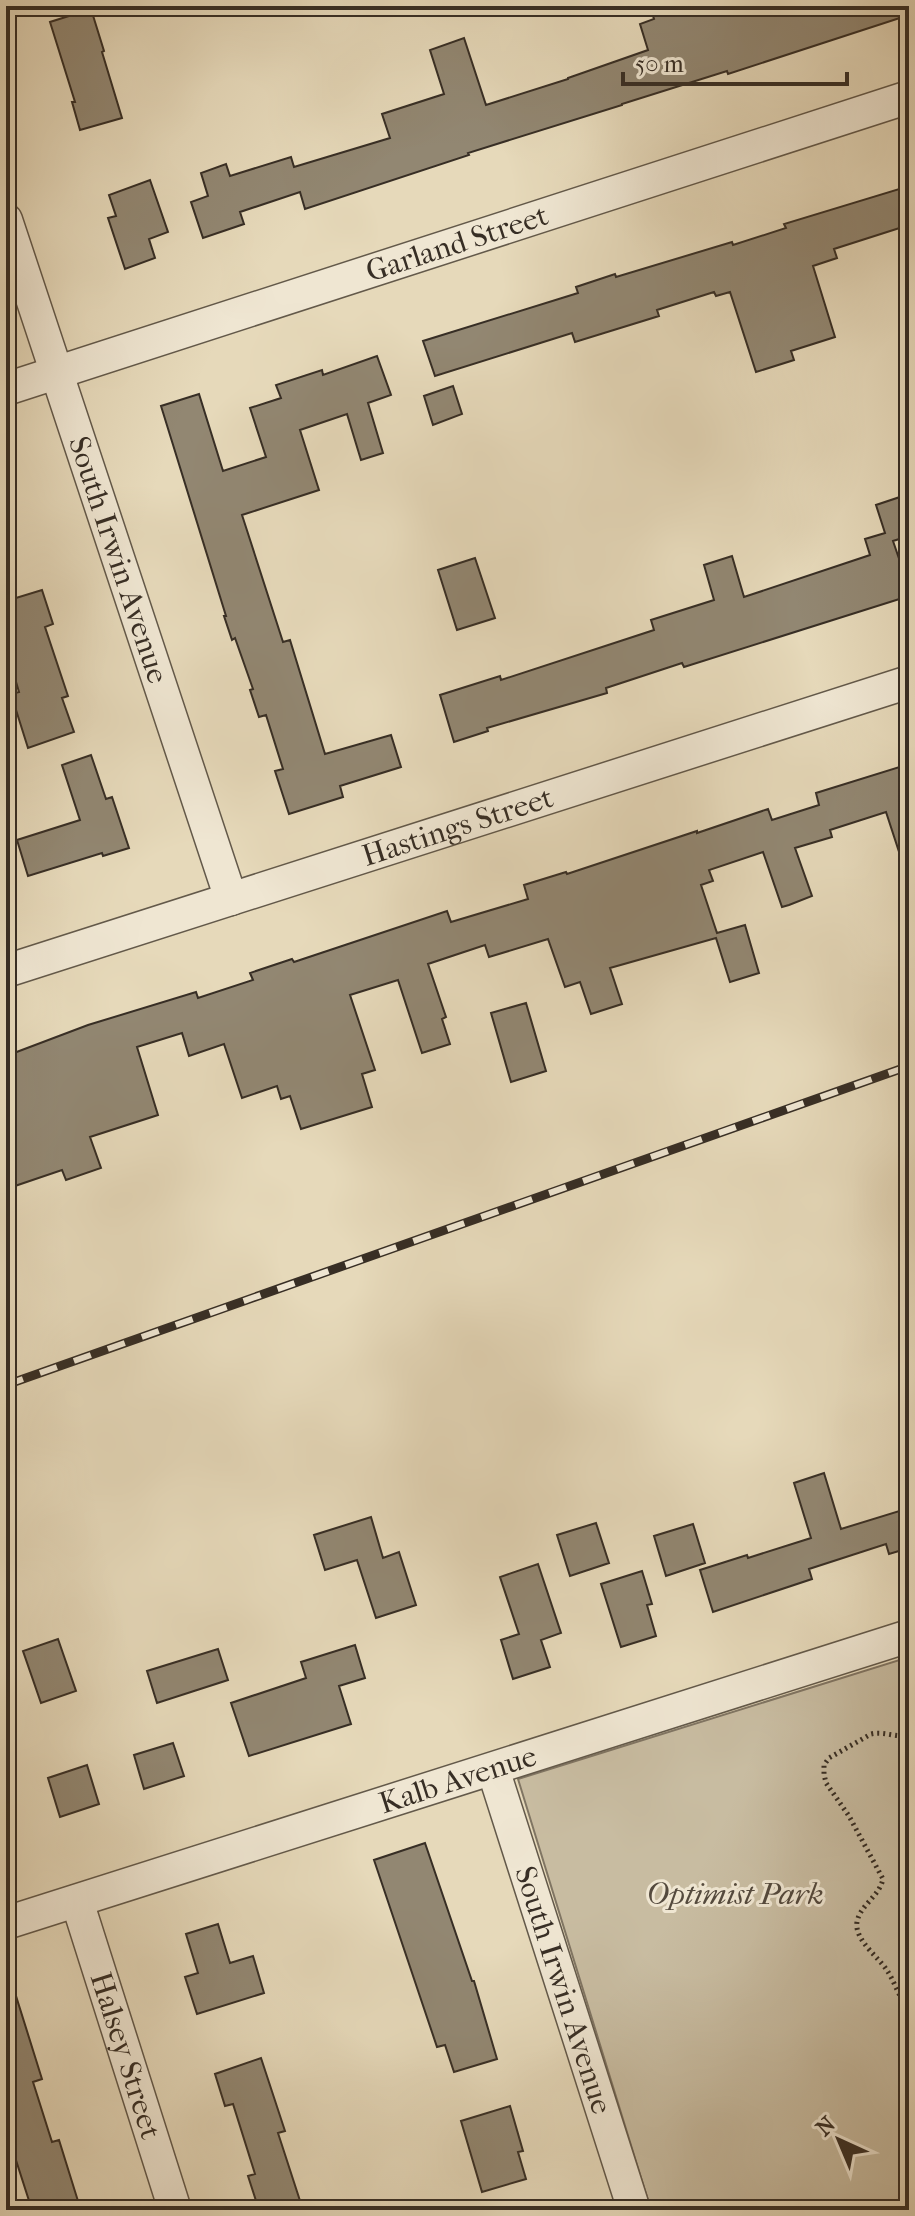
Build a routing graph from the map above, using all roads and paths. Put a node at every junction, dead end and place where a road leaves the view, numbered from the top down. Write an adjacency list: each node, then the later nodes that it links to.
1 (909, 97): 3 (street, Garland Street)
2 (6, 220): 3 (street, South Irwin Avenue)
3 (58, 372): 4 (street, Garland Street); 6 (street, South Irwin Avenue)
4 (6, 389)
5 (909, 682): 6 (street, Hastings Street)
6 (231, 899): 7 (street, Hastings Street)
7 (6, 971)
8 (909, 1636): 10 (street, Kalb Avenue)
9 (909, 1735): 13 (path)
10 (493, 1769): 11 (street, Kalb Avenue); 15 (street, South Irwin Avenue)
11 (77, 1901): 12 (street, Kalb Avenue); 14 (street, Halsey Street)
12 (6, 1923)
13 (909, 2007)
14 (175, 2210)
15 (634, 2210)

